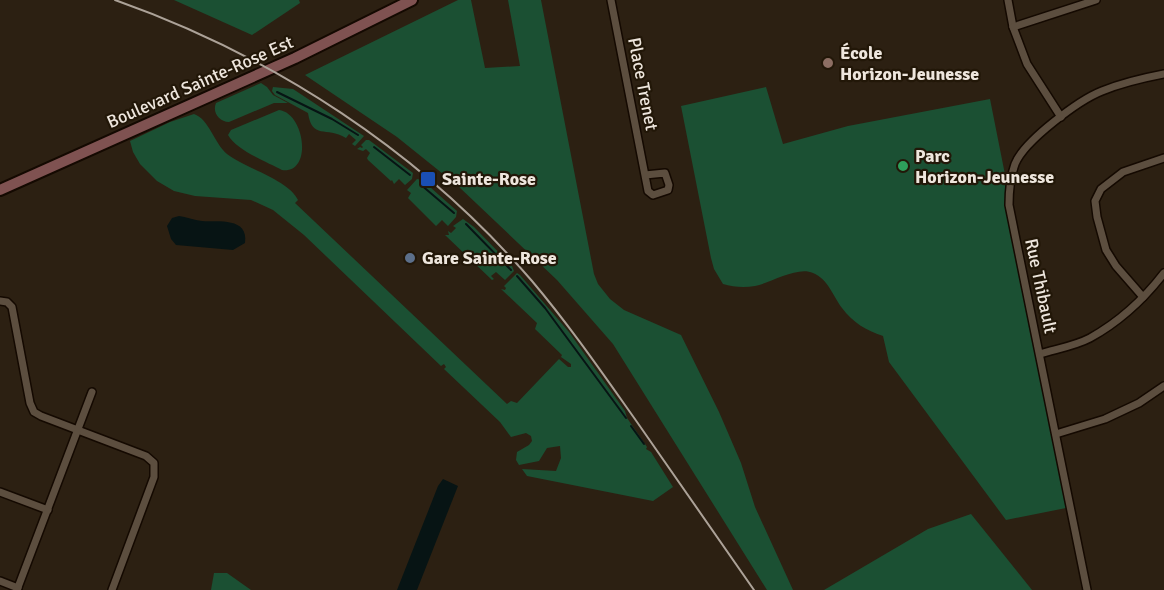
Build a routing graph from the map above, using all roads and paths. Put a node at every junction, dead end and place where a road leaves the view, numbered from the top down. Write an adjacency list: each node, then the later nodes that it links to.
1 (412, 0): 10 (street, Boulevard Sainte-Rose Est)
2 (611, 0): 9 (street, Place Trenet)
3 (1008, 0): 5 (street)
4 (1096, 0): 5 (street)
5 (1013, 27): 7 (street)
6 (1164, 74): 7 (street, Rue Thibault)
7 (1061, 117): 14 (street, Rue Thibault)
8 (1164, 158): 12 (street)
9 (645, 175)
10 (0, 190)
11 (1164, 273): 12 (street)
12 (1143, 297): 14 (street)
13 (0, 301): 17 (street)
14 (1040, 354): 18 (street, Rue Thibault)
15 (1164, 386): 18 (street)
16 (92, 392): 17 (street)
17 (77, 430): 20 (street); 23 (street)
18 (1056, 434): 24 (street, Rue Thibault)
19 (0, 492): 20 (street)
20 (48, 510): 22 (street)
21 (0, 581): 22 (street)
22 (18, 589)
23 (112, 590)
24 (1088, 590)

